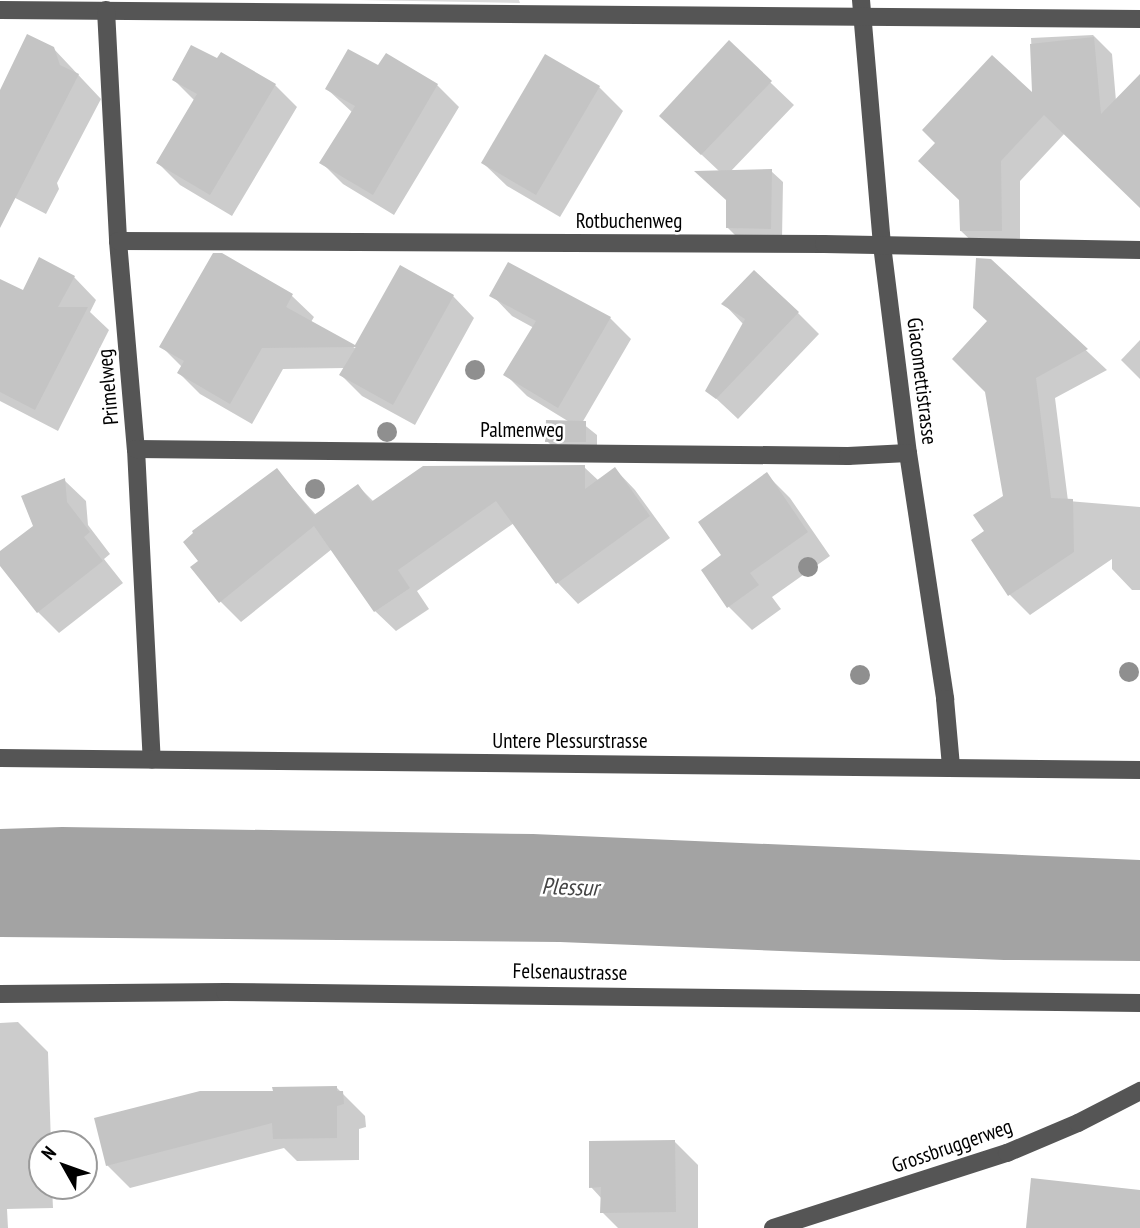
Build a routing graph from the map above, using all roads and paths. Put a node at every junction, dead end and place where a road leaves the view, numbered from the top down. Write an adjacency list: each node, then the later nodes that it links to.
1 (861, 8): 3 (street); 4 (street); 6 (street, Giacomettistrasse)
2 (0, 10): 3 (street)
3 (106, 10): 5 (street, Primelweg)
4 (1140, 19)
5 (118, 241): 6 (street, Rotbuchenweg); 8 (street, Primelweg)
6 (882, 245): 7 (street, Rotbuchenweg); 9 (street, Giacomettistrasse)
7 (1140, 250)
8 (136, 449): 9 (street, Palmenweg); 11 (street, Primelweg)
9 (908, 453): 12 (street, Giacomettistrasse)
10 (0, 758): 11 (street, Untere Plessurstrasse)
11 (152, 760): 12 (street, Untere Plessurstrasse)
12 (951, 766): 13 (street, Untere Plessurstrasse)
13 (1140, 770)
14 (0, 994): 15 (street, Felsenaustrasse)
15 (1140, 1003)
16 (1140, 1091): 17 (street, Grossbruggerweg)
17 (837, 1210): 18 (street, Grossbruggerweg); 19 (street)
18 (773, 1228)
19 (822, 1228)

